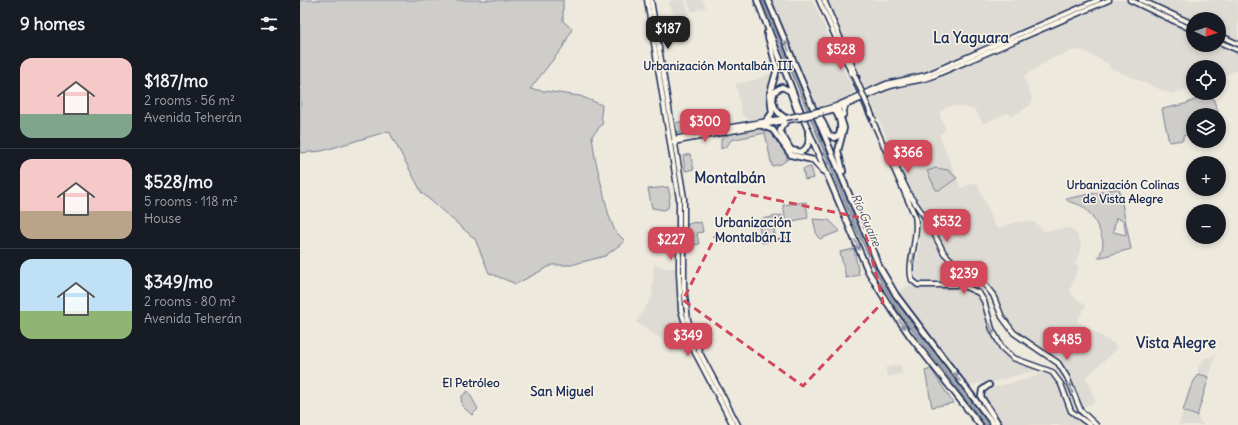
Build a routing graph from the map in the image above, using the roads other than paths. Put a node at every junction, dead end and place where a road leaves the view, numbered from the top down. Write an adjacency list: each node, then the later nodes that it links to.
1 (647, 0): 31 (main road)
2 (651, 0): 31 (main road)
3 (757, 0): 11 (highway)
4 (768, 0): 20 (highway, one-way to 4)
5 (819, 0): 19 (main road)
6 (824, 0): 19 (main road)
7 (1098, 0): 21 (main road)
8 (1110, 0): 21 (main road)
9 (1130, 0): 13 (main road)
10 (1141, 0): 12 (main road)
11 (763, 14): 26 (highway); 27 (highway)
12 (1186, 21)
13 (1186, 27)
14 (1226, 38): 15 (main road)
15 (1230, 40): 16 (main road); 17 (main road)
16 (1238, 44)
17 (1228, 46): 18 (main road)
18 (1238, 50)
19 (846, 56): 21 (main road); 29 (main road, bridge)
20 (807, 95): 23 (highway); 33 (highway)
21 (863, 96): 22 (main road); 23 (main road); 29 (main road)
22 (845, 106): 23 (main road); 24 (highway)
23 (836, 108): 24 (highway); 25 (main road, bridge)
24 (842, 117): 33 (highway)
25 (787, 119): 27 (main road); 28 (main road); 30 (highway); 30 (highway)
26 (804, 120): 30 (highway); 35 (highway)
27 (766, 121): 31 (main road)
28 (760, 125): 31 (main road); 32 (highway)
29 (882, 137): 34 (main road); 36 (main road)
30 (809, 138): 32 (highway)
31 (673, 140): 40 (main road); 41 (main road)
32 (823, 171): 35 (highway)
33 (852, 199): 43 (highway, one-way to 33)
34 (918, 206): 36 (main road); 37 (main road)
35 (842, 209): 42 (highway, one-way to 42)
36 (912, 210): 38 (main road)
37 (925, 216): 38 (main road); 46 (main road, one-way to 37)
38 (916, 220): 45 (main road, one-way to 45)
39 (989, 385): 44 (highway)
40 (733, 425)
41 (738, 425)
42 (980, 425)
43 (994, 425)
44 (999, 425)
45 (1090, 425)
46 (1096, 425)

